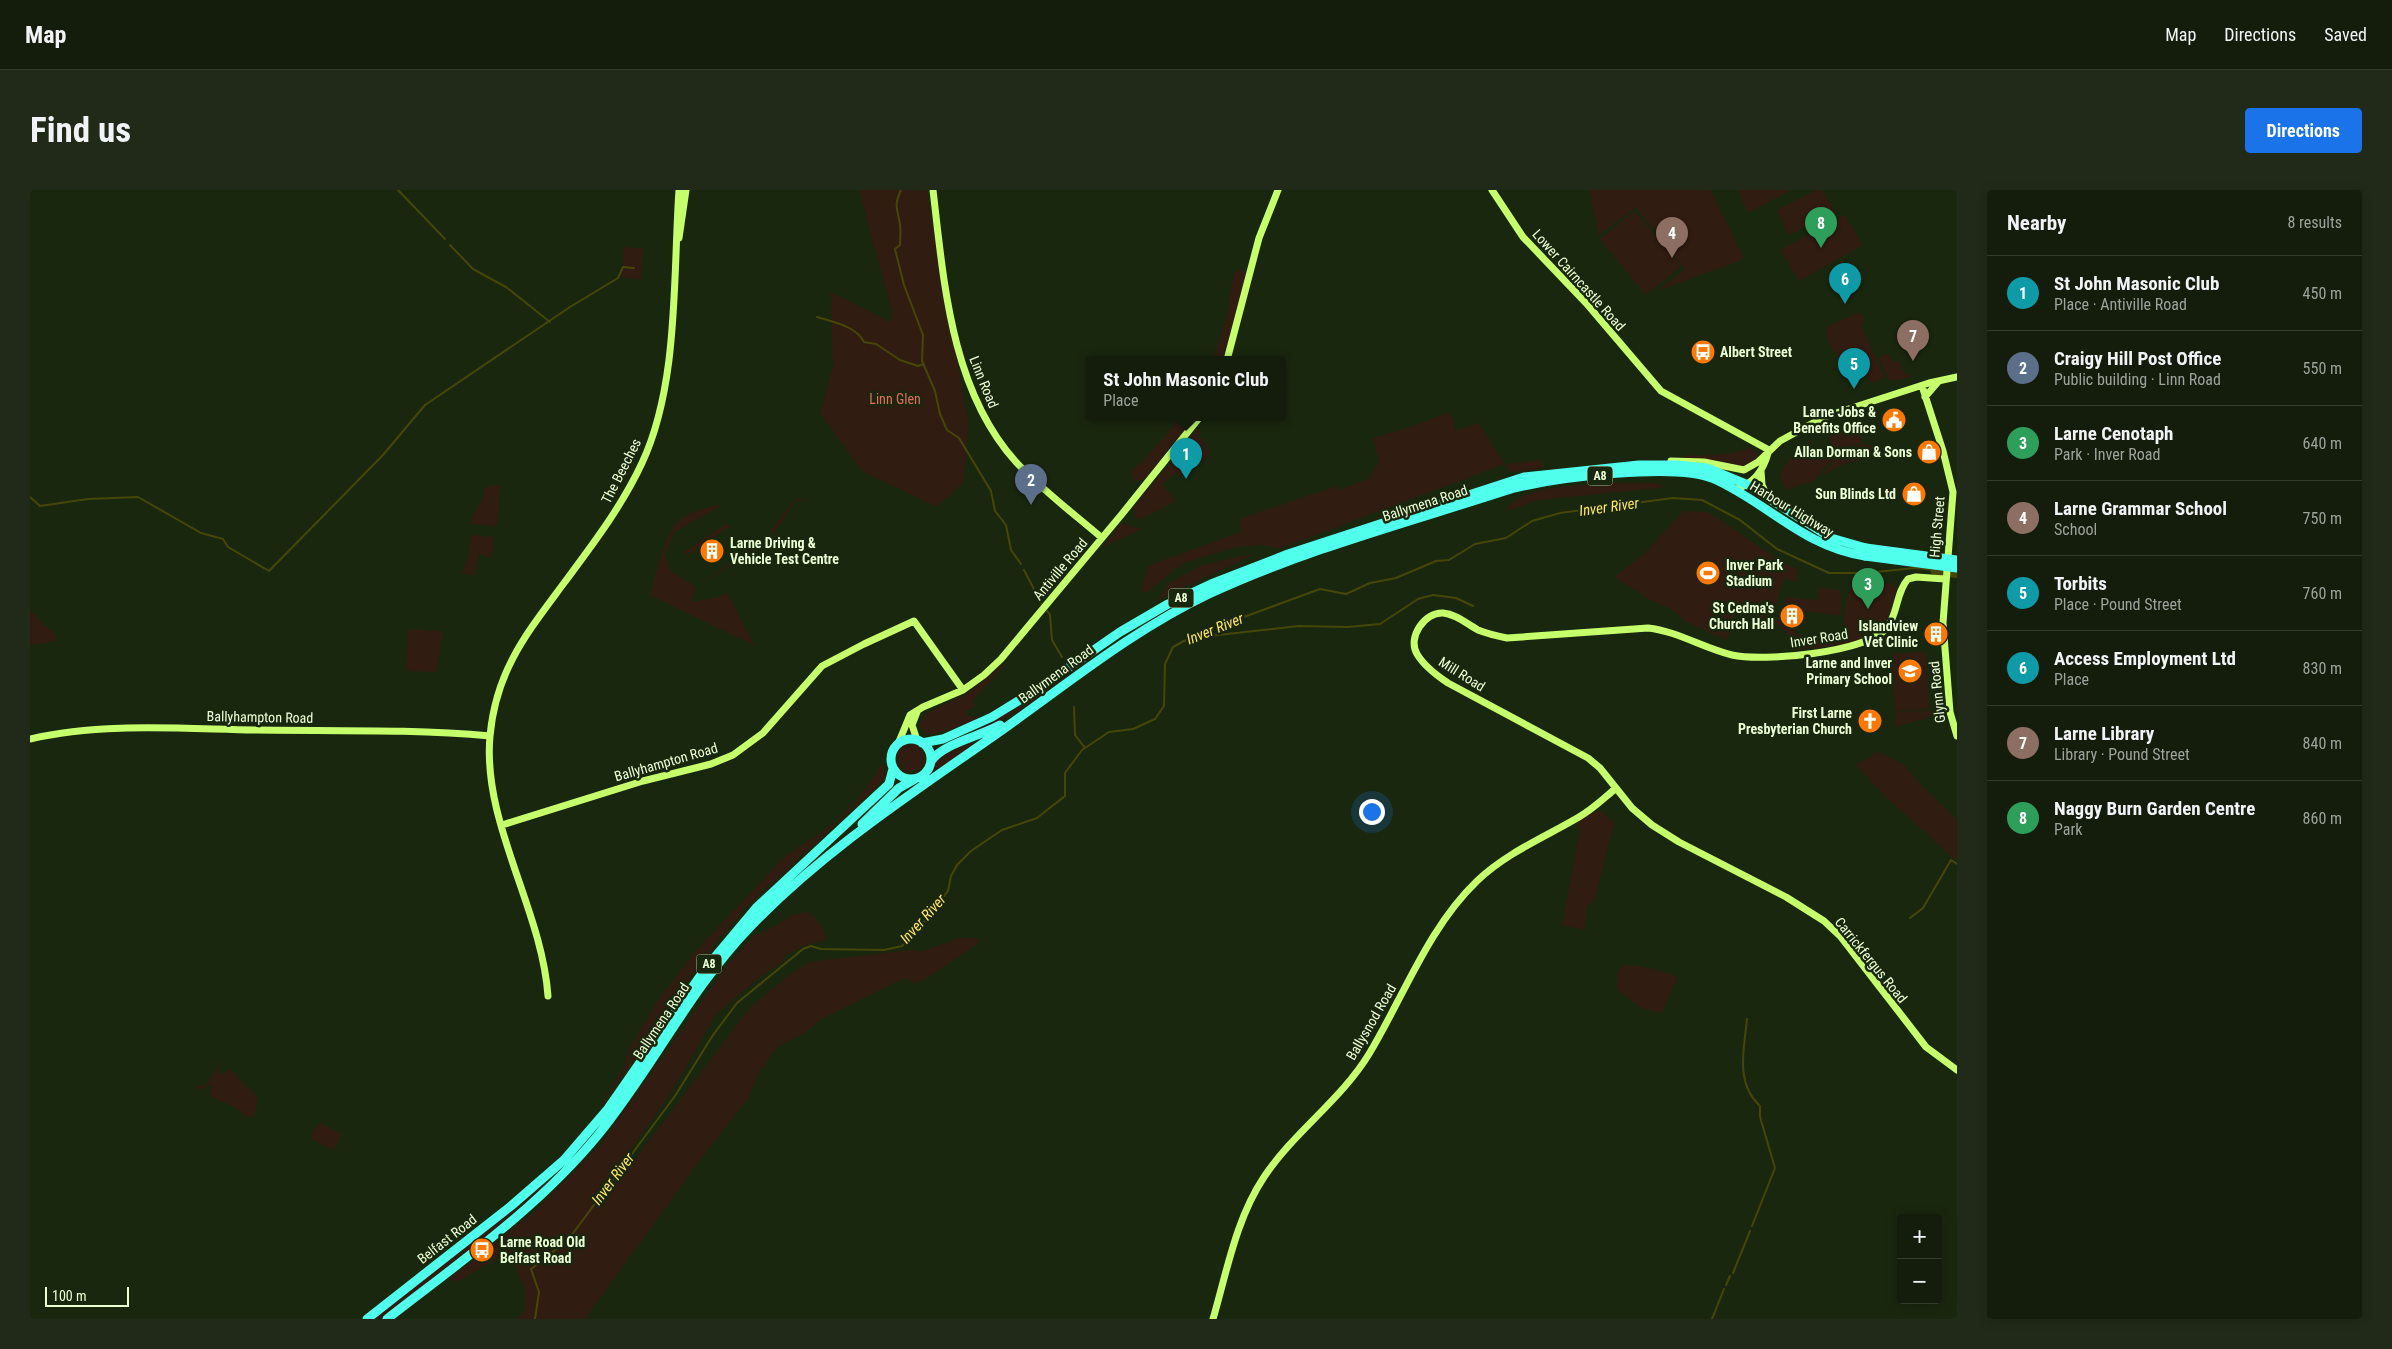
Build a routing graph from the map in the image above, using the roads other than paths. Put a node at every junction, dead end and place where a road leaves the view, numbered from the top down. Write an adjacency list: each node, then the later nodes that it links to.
1 (679, 190): 6 (street)
2 (686, 190): 6 (street)
3 (933, 190): 19 (street, Linn Road)
4 (1278, 190): 7 (street)
5 (1492, 190): 13 (street, Lower Cairncastle Road)
6 (677, 245): 28 (street, The Beeches)
7 (1228, 356)
8 (1957, 377): 9 (street)
9 (1938, 382): 10 (street); 11 (street)
10 (1922, 386): 11 (street, High Street); 13 (street)
11 (1925, 397): 23 (street, High Street, bridge)
12 (1197, 421): 19 (street, Antiville Road)
13 (1769, 450): 14 (street); 15 (street)
14 (1639, 465): 16 (highway, A8); 31 (highway, Ballymena Road / A8)
15 (1761, 471): 16 (street); 18 (street)
16 (1748, 485): 17 (street); 18 (highway, Harbour Highway / A8)
17 (1734, 490): 20 (highway, Harbour Highway / A8); 26 (highway, Ballymena Road / A8)
18 (1768, 498): 20 (highway, Harbour Highway / A8)
19 (1102, 538): 25 (street, Antiville Road)
20 (1865, 552): 21 (highway, Harbour Highway / A8, bridge); 22 (highway, A8, bridge)
21 (1957, 560)
22 (1957, 568)
23 (1945, 579): 24 (street, Inver Road); 29 (street, Glynn Road)
24 (1747, 657): 36 (street, Mill Road)
25 (962, 690): 27 (street, Antiville Road); 37 (street, Ballyhampton Road)
26 (1043, 699): 33 (highway, A8); 39 (highway, Ballymena Road / A8)
27 (919, 710): 31 (street); 32 (street, Antiville Road)
28 (490, 736): 30 (street, Ballyhampton Road); 37 (street, The Beeches)
29 (1957, 736)
30 (30, 739)
31 (920, 742): 32 (highway, A8); 33 (highway)
32 (898, 744): 34 (highway, A8)
33 (931, 762): 35 (highway, A8)
34 (893, 769): 35 (highway); 42 (highway, Ballymena Road / A8)
35 (915, 779): 39 (highway, A8)
36 (1615, 789): 38 (street, Mill Road); 46 (street, Ballysnod Road)
37 (502, 825): 40 (street, The Beeches)
38 (1728, 866): 41 (street, Carrickfergus Road)
39 (812, 869): 43 (highway, Ballymena Road / A8)
40 (548, 996)
41 (1957, 1070)
42 (544, 1179): 44 (highway, Belfast Road / A8)
43 (555, 1183): 45 (highway, Belfast Road / A8)
44 (367, 1319)
45 (387, 1319)
46 (1213, 1319)

